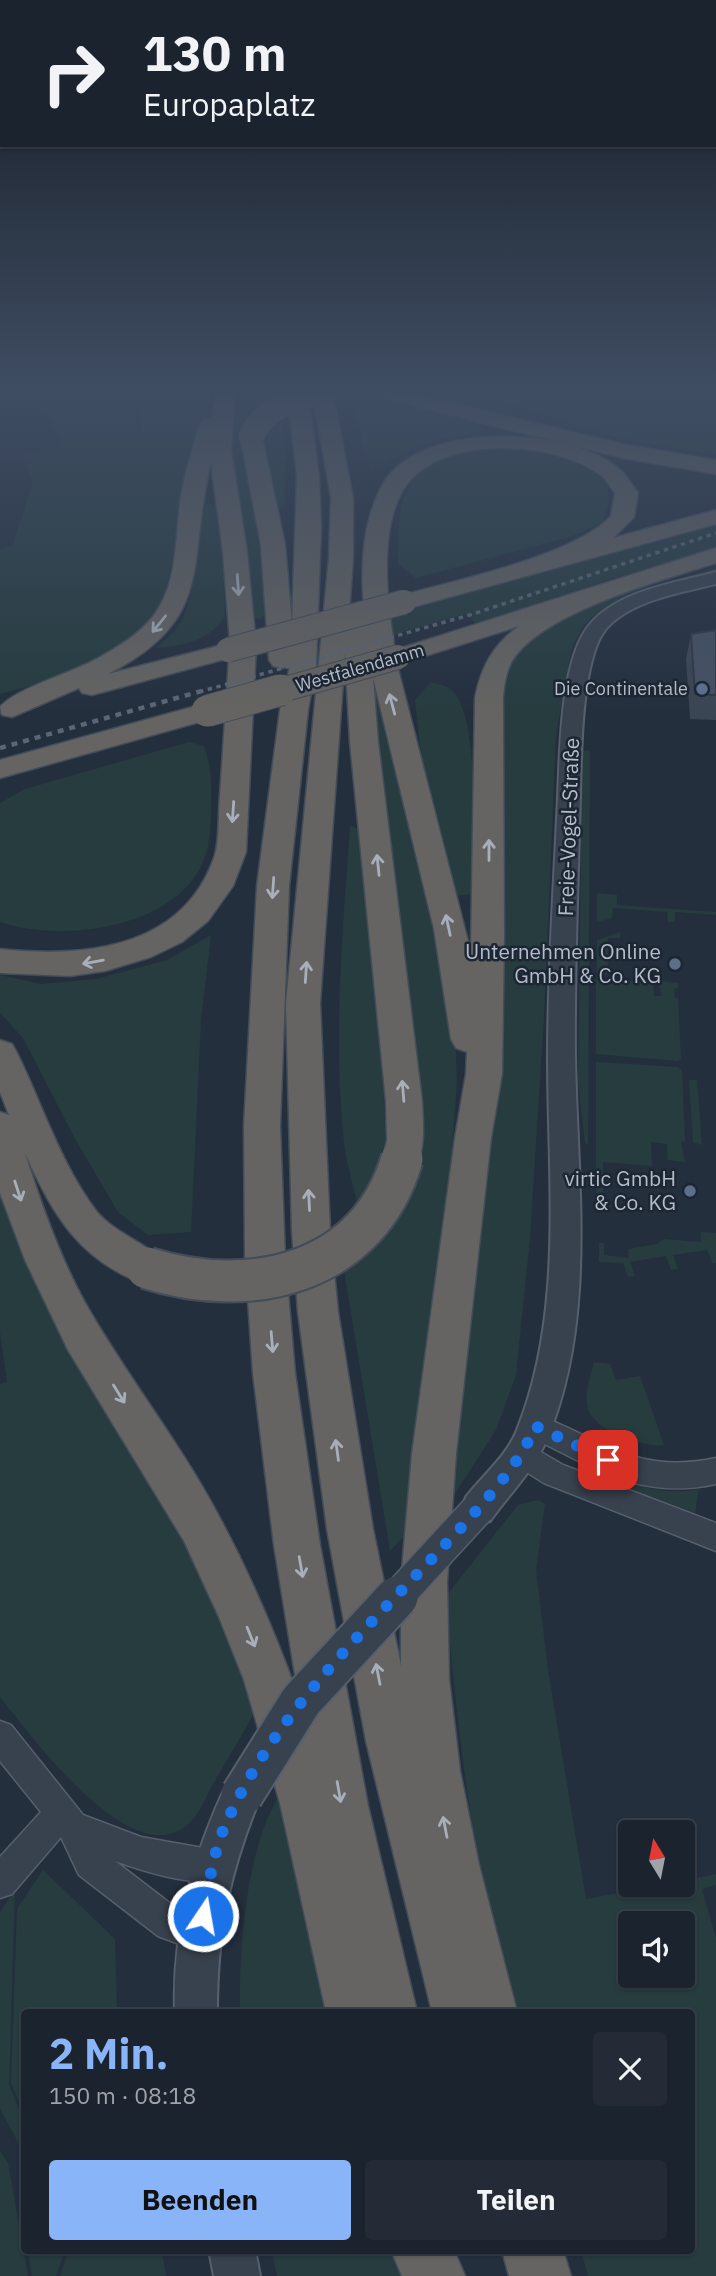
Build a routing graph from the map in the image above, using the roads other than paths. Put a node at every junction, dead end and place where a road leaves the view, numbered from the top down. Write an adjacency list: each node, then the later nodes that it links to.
1 (192, 500): 14 (highway, one-way to 14)
2 (228, 500): 19 (highway, one-way to 19)
3 (264, 500): 17 (highway, bridge)
4 (308, 500): 17 (highway)
5 (342, 500): 10 (highway)
6 (388, 500): 22 (highway, one-way to 6)
7 (625, 500): 11 (highway, one-way to 11)
8 (716, 517): 11 (highway)
9 (716, 555): 13 (highway, Westfalendamm)
10 (341, 558): 20 (highway, one-way to 10, bridge); 34 (highway, one-way to 10)
11 (541, 564): 14 (highway, bridge)
12 (716, 578): 23 (street, Freie-Vogel-Straße)
13 (600, 591): 15 (highway, Westfalendamm, bridge); 22 (highway, one-way to 13)
14 (6, 710)
15 (65, 751): 16 (highway, Westfalendamm); 18 (highway)
16 (0, 769)
17 (287, 772): 33 (highway, one-way to 33)
18 (0, 781)
19 (0, 961)
20 (0, 1053)
21 (0, 1126): 32 (highway, one-way to 32)
22 (473, 1138): 35 (highway, one-way to 22)
23 (528, 1440): 24 (street); 25 (street); 28 (street, Freie-Vogel-Straße, bridge)
24 (716, 1471)
25 (716, 1537)
26 (3, 1745): 27 (street)
27 (67, 1820): 28 (street); 29 (street); 30 (street)
28 (214, 1866): 30 (street, Freie-Vogel-Straße)
29 (0, 1882)
30 (200, 1934): 31 (street, Freie-Vogel-Straße)
31 (196, 2009)
32 (353, 2009)
33 (388, 2009)
34 (459, 2009)
35 (488, 2009)
36 (233, 2254): 40 (street)
37 (423, 2254): 41 (highway)
38 (446, 2254): 42 (highway)
39 (533, 2254): 43 (highway)
40 (237, 2276)
41 (433, 2276)
42 (451, 2276)
43 (540, 2276)

